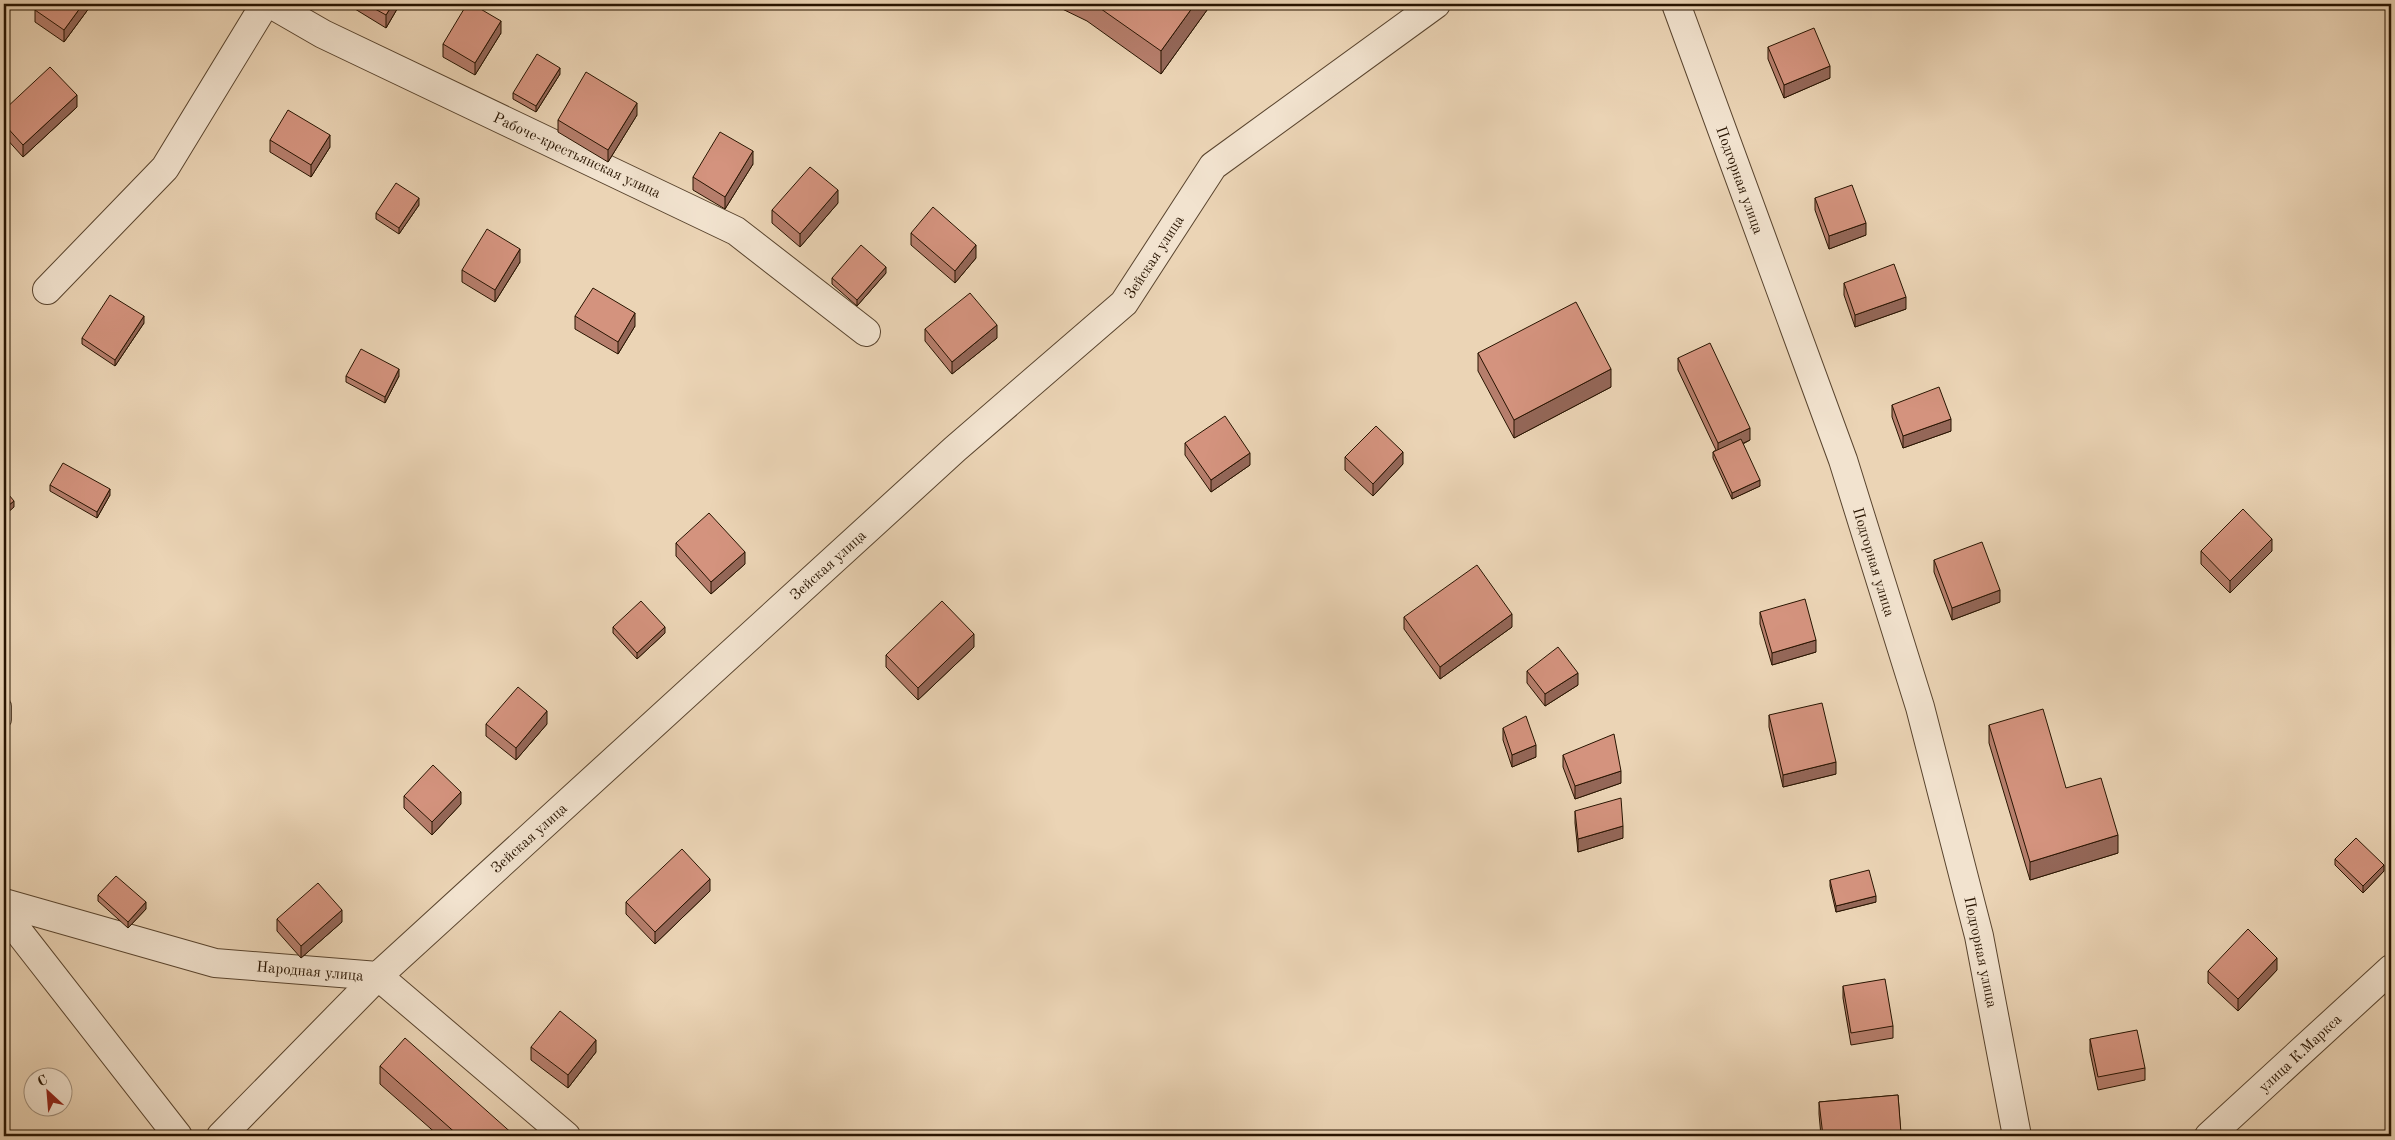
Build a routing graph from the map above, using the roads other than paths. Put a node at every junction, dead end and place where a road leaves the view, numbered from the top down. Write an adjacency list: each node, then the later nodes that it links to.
1 (264, 4): 5 (street)
2 (271, 4): 6 (street, Рабоче-крестьянская улица)
3 (1436, 4): 12 (street, Зейская улица)
4 (1676, 4): 16 (street, Подгорная улица)
5 (47, 290)
6 (866, 332)
7 (4, 706): 8 (lane)
8 (4, 720)
9 (4, 903): 12 (street, Народная улица)
10 (4, 913): 13 (street)
11 (2391, 969): 17 (street, улица К.Маркса)
12 (378, 976): 14 (street, Зейская улица); 15 (street, Народная улица)
13 (178, 1136)
14 (220, 1136)
15 (566, 1136)
16 (2018, 1136)
17 (2209, 1136)

